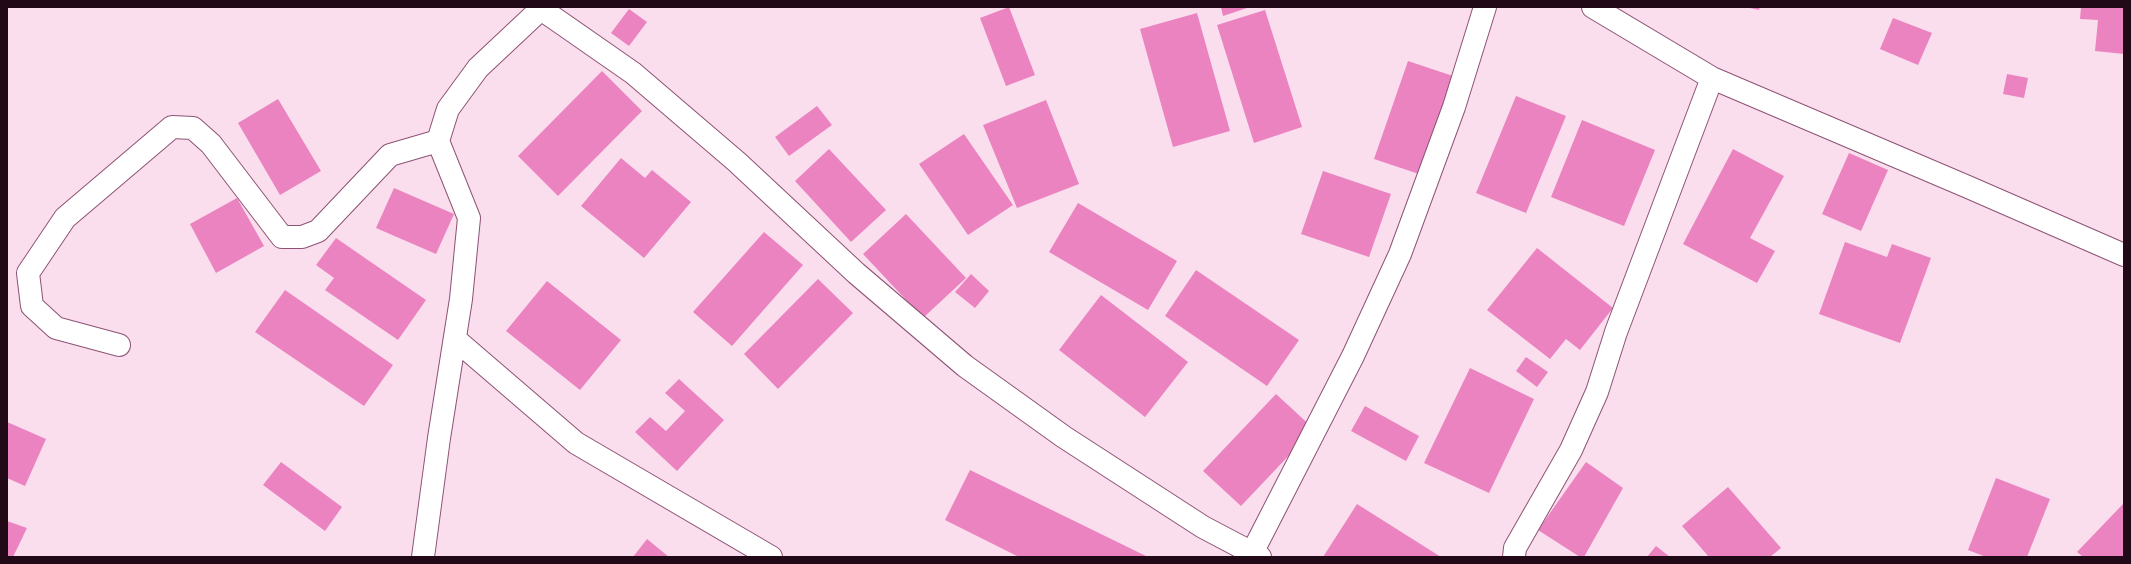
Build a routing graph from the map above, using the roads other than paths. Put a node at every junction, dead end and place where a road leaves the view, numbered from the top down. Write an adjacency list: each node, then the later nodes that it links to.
1 (1485, 7): 9 (street)
2 (1593, 7): 4 (street)
3 (542, 8): 5 (street); 9 (street)
4 (1712, 78): 6 (street); 12 (street)
5 (438, 141): 7 (street); 8 (street)
6 (2124, 255)
7 (455, 339): 10 (street); 11 (street)
8 (119, 345)
9 (1256, 555)
10 (423, 557)
11 (771, 557)
12 (1514, 557)

